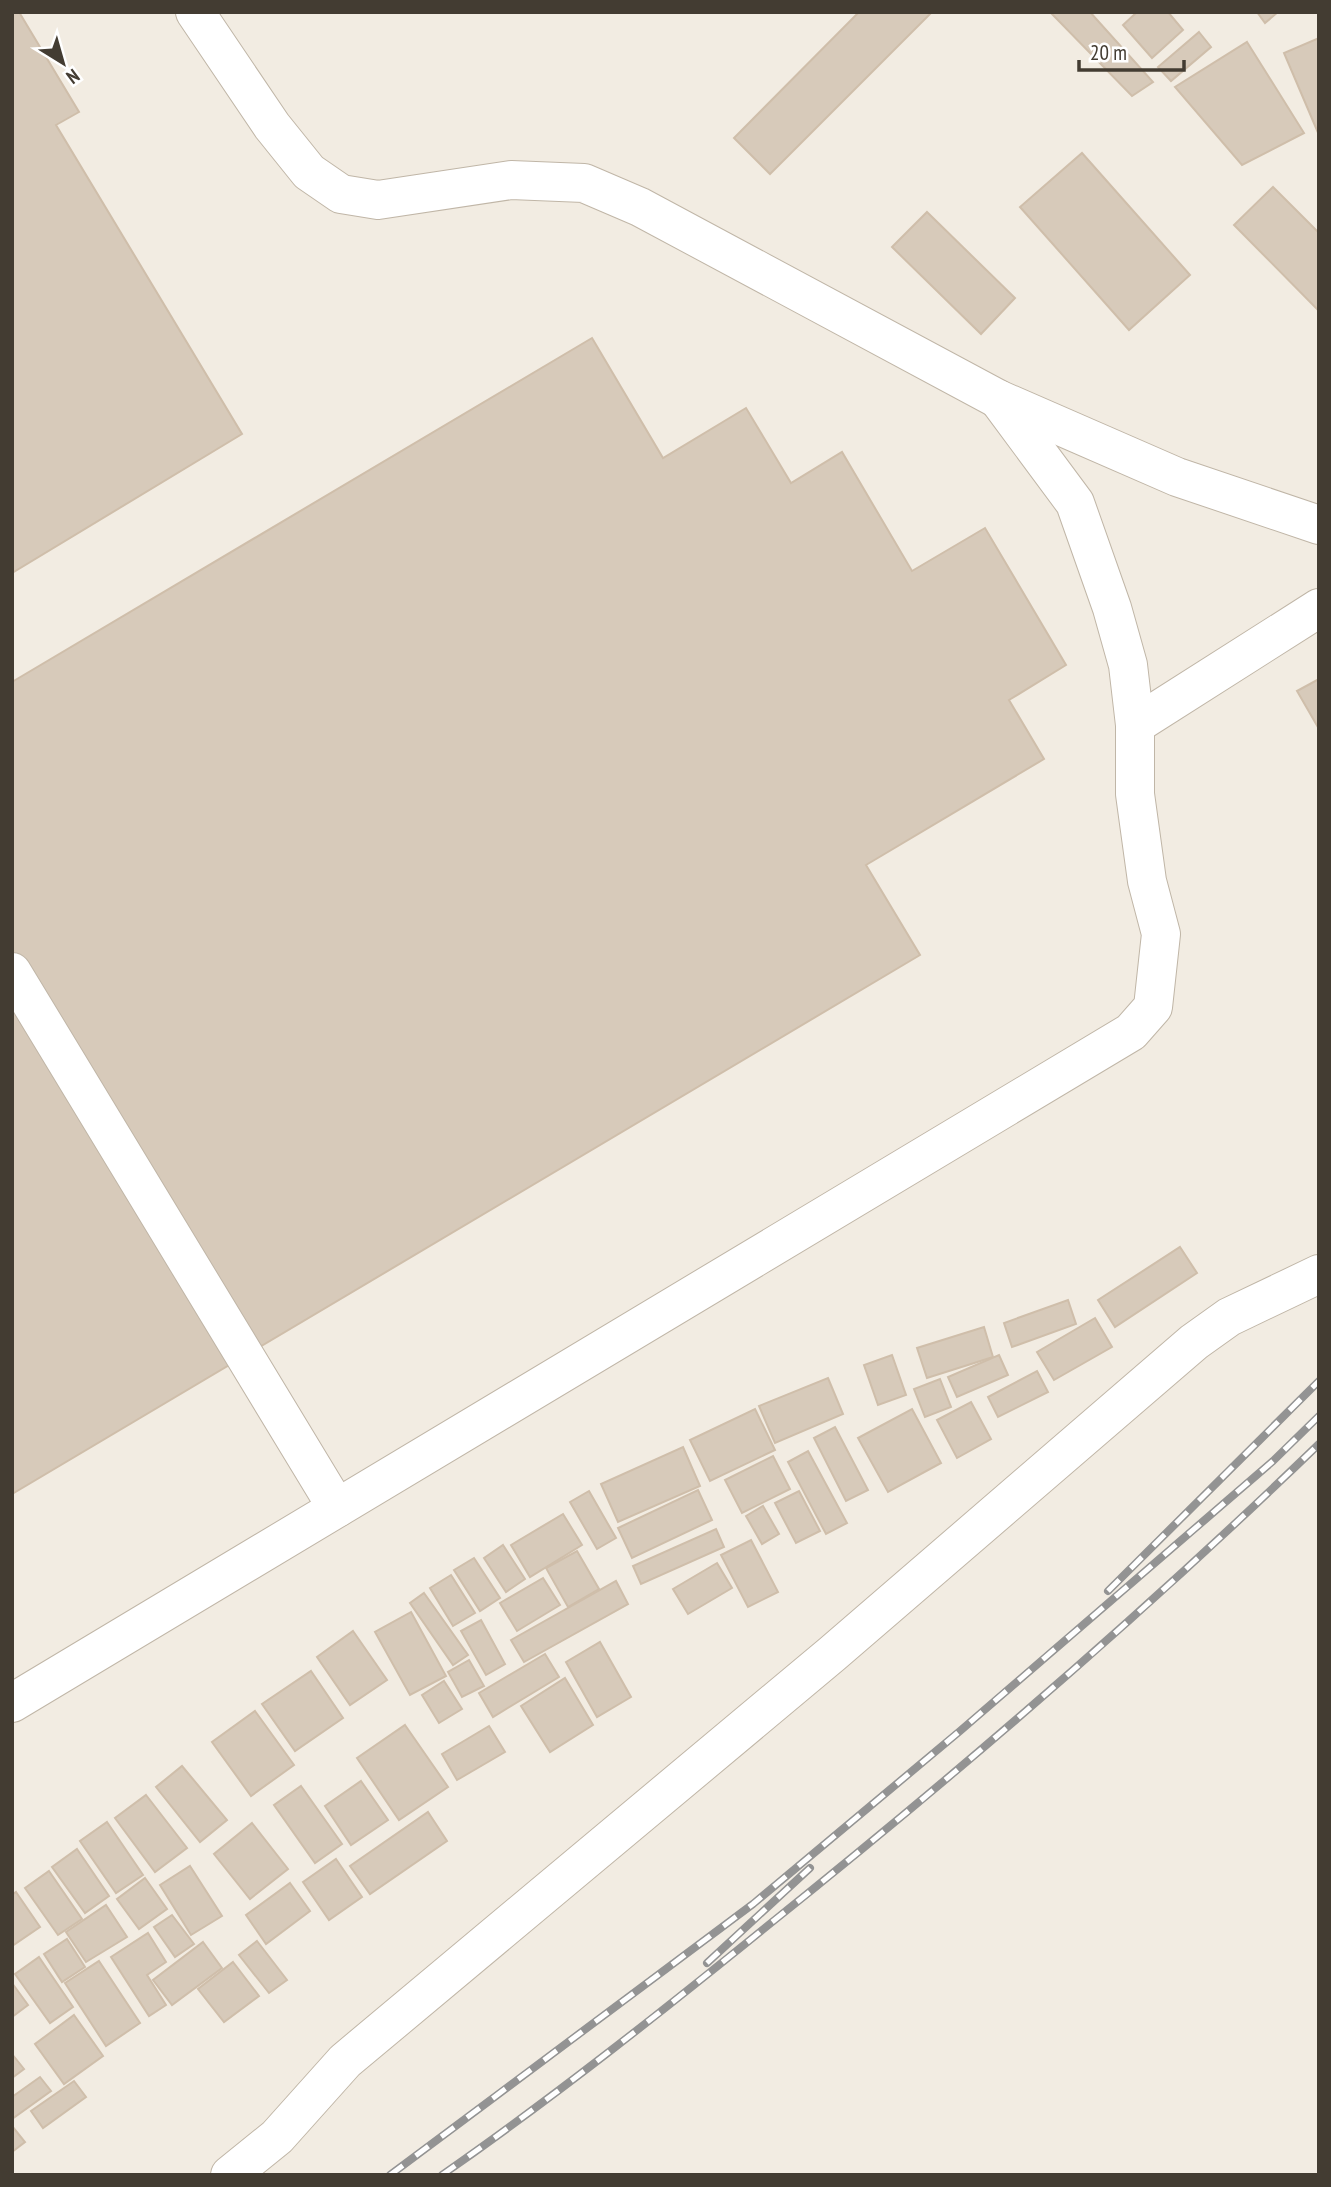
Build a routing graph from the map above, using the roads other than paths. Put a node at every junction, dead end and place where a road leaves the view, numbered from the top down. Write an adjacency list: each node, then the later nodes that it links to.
1 (195, 12): 2 (street)
2 (998, 399): 3 (street); 5 (street)
3 (1319, 526)
4 (1319, 608): 5 (street)
5 (1135, 725): 8 (street)
6 (12, 972): 8 (street)
7 (1319, 1273): 10 (street)
8 (337, 1508): 9 (street)
9 (12, 1703)
10 (230, 2175)

